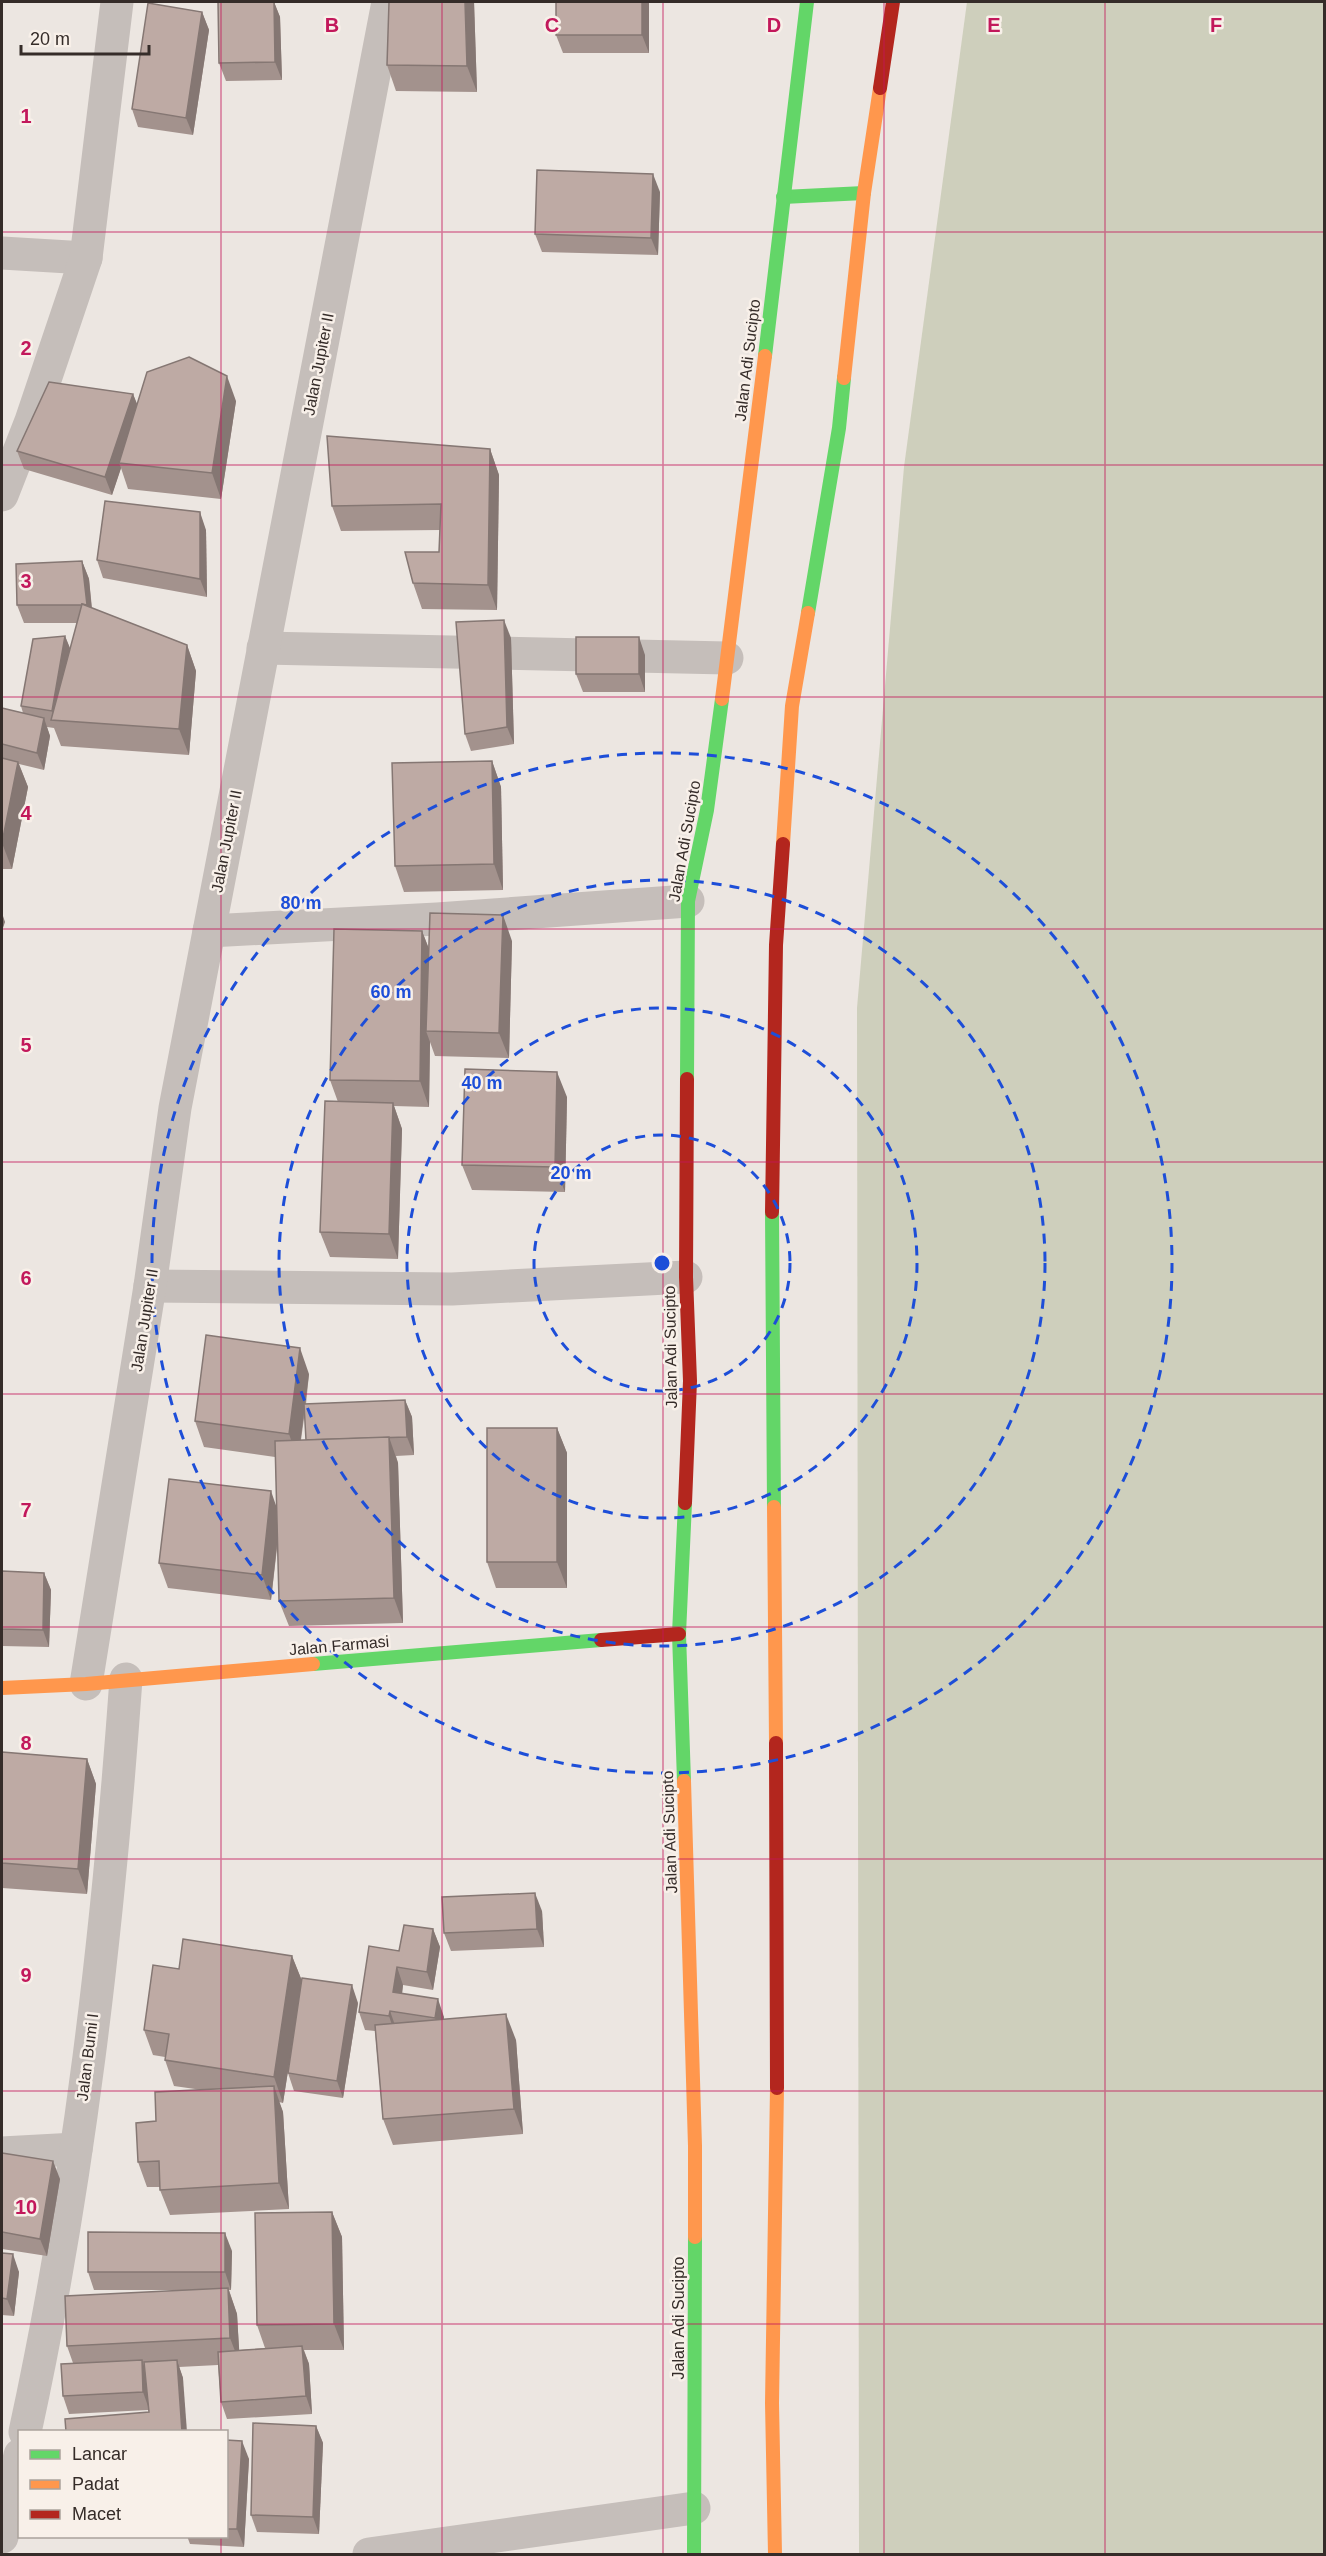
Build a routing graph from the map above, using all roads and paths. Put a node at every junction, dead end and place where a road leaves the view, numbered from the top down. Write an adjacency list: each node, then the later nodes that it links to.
1 (117, 2): 8 (street)
2 (388, 2): 10 (street, Jalan Jupiter II)
3 (807, 2): 6 (main road, Jalan Adi Sucipto)
4 (893, 2): 5 (main road)
5 (864, 193): 6 (main road); 28 (main road)
6 (783, 197): 11 (main road, Jalan Adi Sucipto)
7 (2, 254): 8 (street)
8 (86, 258): 9 (street)
9 (2, 495)
10 (263, 648): 11 (street); 13 (street, Jalan Jupiter II)
11 (728, 658): 12 (main road, Jalan Adi Sucipto)
12 (688, 901): 13 (street); 14 (main road, Jalan Adi Sucipto)
13 (209, 931): 15 (street, Jalan Jupiter II)
14 (686, 1277): 15 (street); 16 (main road, Jalan Adi Sucipto)
15 (150, 1286): 18 (street, Jalan Jupiter II)
16 (679, 1634): 17 (main road, Jalan Farmasi); 24 (main road, Jalan Adi Sucipto)
17 (126, 1678): 18 (main road, Jalan Farmasi); 20 (street, Jalan Bumi I)
18 (87, 1684): 19 (main road, Jalan Farmasi)
19 (2, 1688)
20 (76, 2149): 21 (street); 22 (street, Jalan Bumi I)
21 (2, 2153)
22 (25, 2430)
23 (18, 2464): 25 (street)
24 (694, 2508): 26 (street); 27 (main road, Jalan Adi Sucipto)
25 (2, 2537)
26 (369, 2554)
27 (694, 2554)
28 (776, 2554)

